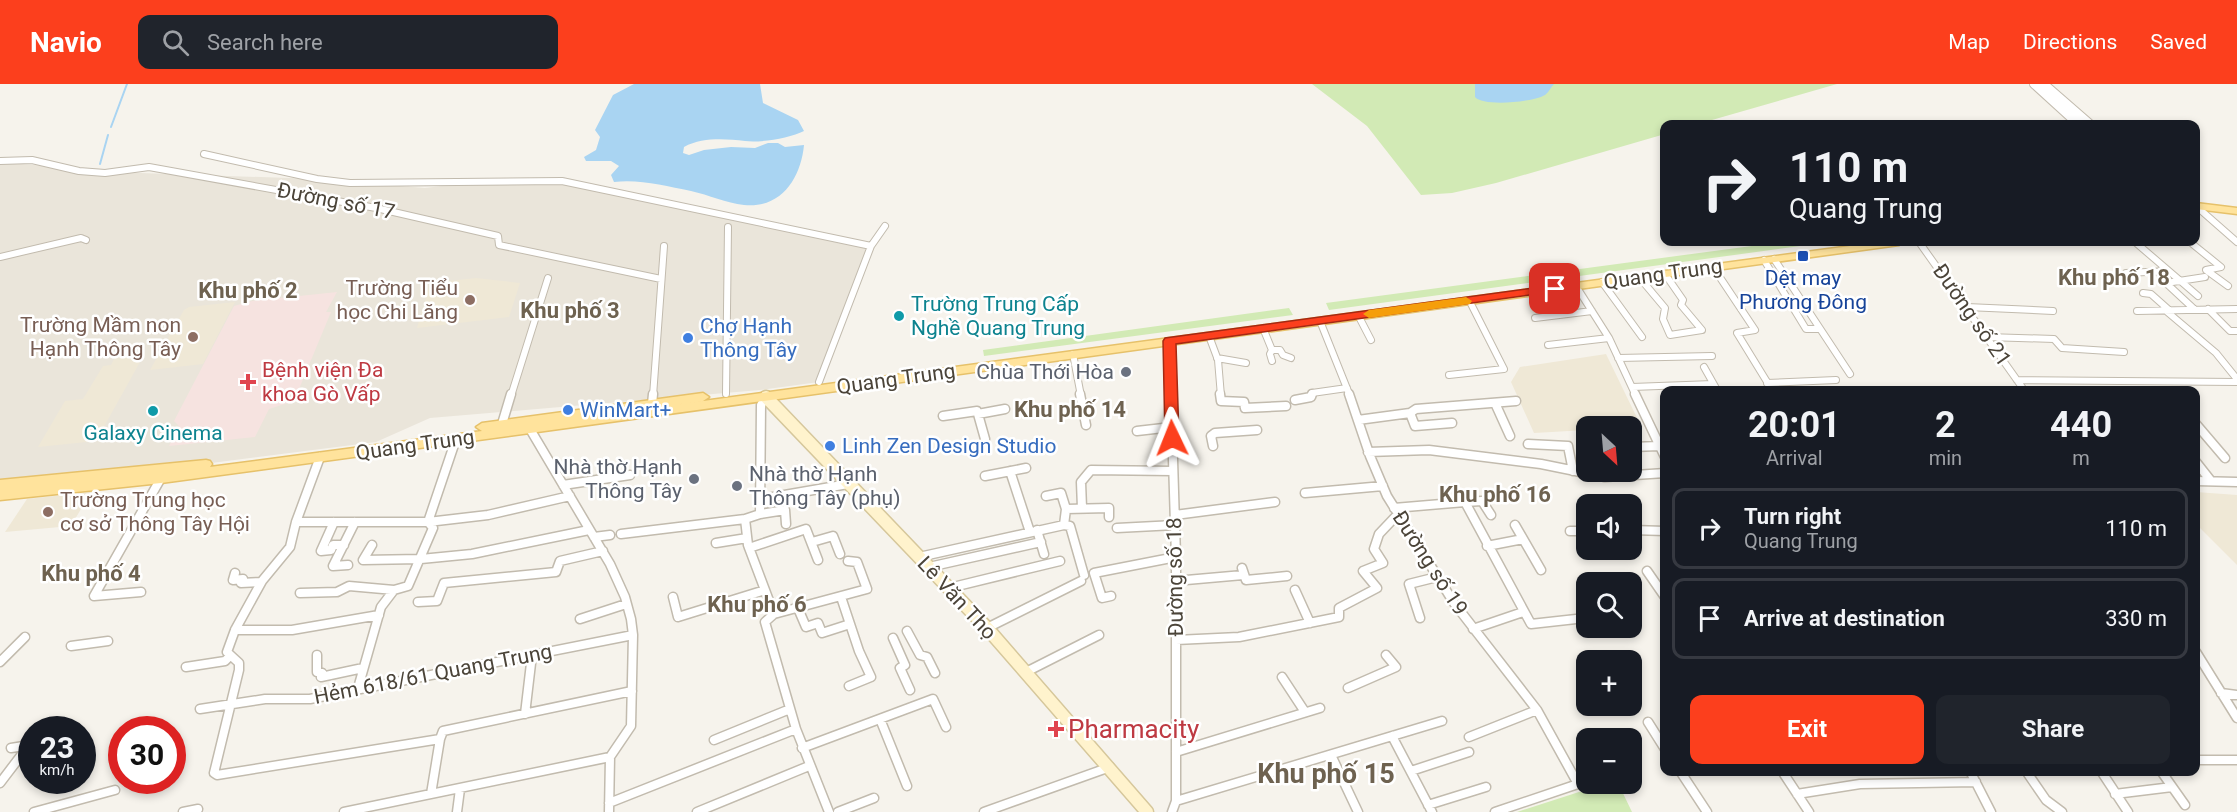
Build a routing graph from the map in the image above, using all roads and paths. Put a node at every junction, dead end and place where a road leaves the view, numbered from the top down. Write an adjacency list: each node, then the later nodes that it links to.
1 (2034, 84): 3 (street)
2 (2044, 84): 4 (street)
3 (2074, 120)
4 (2085, 120)
5 (204, 154): 22 (street)
6 (0, 161): 32 (street, Đường số 17)
7 (2200, 201): 8 (main road)
8 (2237, 206)
9 (2200, 207): 11 (main road)
10 (2200, 210): 15 (street)
11 (2237, 212)
12 (885, 226): 22 (street)
13 (728, 227): 90 (street)
14 (86, 240): 23 (street)
15 (2237, 242)
16 (664, 246): 32 (street)
17 (1823, 246): 49 (main road, Quang Trung)
18 (1868, 246): 24 (main road, Quang Trung)
19 (1922, 246): 40 (street, Đường số 21)
20 (2140, 246): 26 (street)
21 (2195, 246): 36 (street)
22 (869, 249): 78 (street)
23 (0, 257)
24 (1769, 259): 25 (main road, Quang Trung); 52 (street); 52 (street)
25 (1713, 267): 27 (main road, Quang Trung); 81 (street)
26 (2168, 271): 28 (street); 33 (street)
27 (1665, 273): 29 (main road, Quang Trung); 29 (street)
28 (2126, 273)
29 (1639, 277): 34 (main road, Quang Trung)
30 (2205, 277): 33 (street)
31 (548, 278): 102 (street)
32 (661, 279): 94 (street)
33 (2178, 280): 38 (street); 41 (street)
34 (1602, 282): 35 (main road, Quang Trung); 55 (street)
35 (1576, 286): 39 (main road, Quang Trung); 45 (street)
36 (2228, 286)
37 (2143, 293): 44 (street)
38 (2198, 296)
39 (1469, 300): 48 (main road, Quang Trung); 73 (street)
40 (1967, 307): 46 (street); 56 (street, Đường số 21)
41 (2194, 309): 42 (street); 44 (street)
42 (2208, 309): 43 (street); 53 (street)
43 (2237, 309)
44 (2167, 310): 47 (street); 77 (street)
45 (1592, 311): 50 (street); 58 (street)
46 (2053, 311)
47 (2137, 311)
48 (1358, 315): 49 (main road, Quang Trung); 59 (street)
49 (1318, 317): 51 (main road, Quang Trung); 57 (main road, Quang Trung); 88 (street, Đường số 19)
50 (1535, 318)
51 (1263, 328): 54 (main road, Quang Trung); 61 (street)
52 (1820, 328): 72 (street)
53 (2237, 332)
54 (1209, 336): 57 (main road, Quang Trung); 65 (street)
55 (1642, 337)
56 (1987, 337): 62 (street); 75 (street, Đường số 21)
57 (1169, 338): 63 (main road, Quang Trung); 70 (main road, Quang Trung); 104 (street, Đường số 18)
58 (1609, 338): 60 (street); 67 (street)
59 (1371, 340)
60 (1548, 345)
61 (1272, 350): 66 (street); 68 (street)
62 (2124, 352)
63 (1073, 354): 70 (main road, Quang Trung); 103 (street)
64 (1713, 356): 67 (street)
65 (1217, 358): 69 (street); 95 (street)
66 (1291, 358)
67 (1618, 358): 86 (street)
68 (1272, 361)
69 (1246, 363)
70 (974, 364): 78 (main road, Quang Trung); 89 (main road, Quang Trung)
71 (1704, 367): 80 (street)
72 (1850, 374)
73 (1449, 375)
74 (1836, 380): 82 (street)
75 (2017, 380): 76 (street); 83 (street, Đường số 21)
76 (2107, 381): 79 (street); 84 (street)
77 (2237, 381): 79 (street)
78 (819, 382): 89 (main road, Quang Trung)
79 (2161, 382): 85 (street)
80 (1714, 386)
81 (1769, 386)
82 (1779, 386)
83 (2021, 386)
84 (2111, 386)
85 (2164, 386)
86 (1632, 387): 87 (street); 115 (street)
87 (1660, 387)
88 (1347, 388): 91 (street); 100 (street, Đường số 19)
89 (763, 393): 90 (main road, Quang Trung); 105 (main road, Quang Trung); 133 (main road, Lê Văn Thọ); 141 (street)
90 (726, 394): 94 (main road, Quang Trung)
91 (1295, 400)
92 (1516, 401): 93 (street)
93 (1495, 403): 97 (street); 109 (street)
94 (652, 404): 102 (main road, Quang Trung)
95 (1286, 406)
96 (1005, 409): 98 (street)
97 (1410, 413): 100 (street); 101 (street)
98 (978, 414): 99 (street); 112 (street)
99 (944, 416)
100 (1358, 420): 117 (street, Đường số 19)
101 (1452, 423)
102 (502, 424): 111 (main road, Quang Trung)
103 (1086, 425)
104 (1172, 427): 108 (street); 123 (street, Đường số 18)
105 (530, 429): 110 (main road, Quang Trung); 135 (street)
106 (2200, 429): 119 (street)
107 (1257, 430): 114 (street)
108 (1137, 431)
109 (1510, 436)
110 (456, 439): 111 (main road, Quang Trung); 155 (street)
111 (424, 440): 118 (main road, Quang Trung); 126 (main road, Quang Trung)
112 (985, 440)
113 (1528, 444): 124 (street)
114 (1213, 446)
115 (1659, 446): 116 (street)
116 (1642, 447)
117 (1368, 452): 124 (street); 136 (street, Đường số 19)
118 (321, 457): 126 (main road, Quang Trung); 152 (street)
119 (2224, 458)
120 (2200, 467): 130 (street)
121 (1026, 468): 122 (street)
122 (1010, 471): 128 (street); 162 (street)
123 (1173, 471): 144 (street); 148 (street, Đường số 18)
124 (1573, 471): 125 (street)
125 (1660, 473)
126 (164, 474): 132 (main road, Quang Trung); 201 (street)
127 (630, 475): 135 (street)
128 (986, 476)
129 (2200, 480): 130 (street)
130 (2211, 481): 131 (street)
131 (2237, 482)
132 (78, 483): 134 (main road, Quang Trung); 138 (main road, Quang Trung)
133 (848, 484): 141 (street); 181 (main road, Lê Văn Thọ)
134 (0, 485)
135 (563, 485): 139 (street)
136 (1383, 486): 137 (street); 146 (street, Đường số 19)
137 (1305, 493)
138 (0, 495)
139 (570, 496): 155 (street); 166 (street)
140 (1046, 496): 145 (street)
141 (761, 499): 147 (street)
142 (1275, 502): 148 (street)
143 (1465, 502): 146 (street); 149 (street); 176 (street)
144 (1082, 508): 145 (street); 150 (street)
145 (1066, 509): 157 (street)
146 (1396, 511): 193 (street, Đường số 19); 215 (street)
147 (760, 514): 151 (street); 156 (street)
148 (1175, 515): 158 (street, Đường số 18)
149 (1491, 515)
150 (1109, 517)
151 (745, 519): 167 (street); 169 (street)
152 (296, 522): 153 (street); 195 (street)
153 (334, 522): 154 (street); 174 (street)
154 (355, 522): 155 (street); 174 (street)
155 (428, 522): 183 (street)
156 (786, 524)
157 (1064, 525): 162 (street); 217 (street)
158 (1175, 525): 160 (street); 182 (street, Đường số 18)
159 (1515, 525): 170 (street)
160 (1117, 528)
161 (1642, 530): 165 (street)
162 (1033, 531): 172 (street); 181 (street)
163 (1570, 531): 164 (street)
164 (1576, 531)
165 (1660, 531)
166 (592, 534): 168 (street); 178 (street); 183 (street)
167 (621, 534)
168 (610, 535)
169 (747, 538): 173 (street); 177 (street)
170 (1523, 539): 176 (street); 189 (street)
171 (812, 542): 177 (street); 179 (street); 184 (street)
172 (1041, 542): 180 (street); 188 (street)
173 (716, 543)
174 (344, 545): 187 (street)
175 (372, 545): 183 (street)
176 (1487, 546): 209 (street)
177 (749, 548): 198 (street)
178 (603, 551): 206 (street); 207 (street)
179 (840, 554)
180 (1044, 554)
181 (919, 557): 188 (main road, Lê Văn Thọ)
182 (1176, 557): 194 (street, Đường số 18); 203 (street)
183 (420, 559): 197 (street)
184 (818, 560)
185 (848, 561): 205 (street)
186 (1060, 561): 196 (street)
187 (348, 566)
188 (928, 567): 196 (main road, Lê Văn Thọ)
189 (1541, 570)
190 (1647, 571): 200 (street)
191 (235, 573): 195 (street)
192 (1287, 576): 194 (street)
193 (1437, 577): 212 (street); 218 (street, Đường số 19)
194 (1175, 581): 225 (street, Đường số 18)
195 (261, 582): 219 (street)
196 (949, 588): 217 (main road, Lê Văn Thọ)
197 (394, 590): 202 (street); 211 (street)
198 (765, 590): 204 (street); 210 (street)
199 (1295, 590): 215 (street)
200 (1660, 590)
201 (141, 592)
202 (300, 593)
203 (1111, 596)
204 (673, 597)
205 (841, 597): 208 (street); 216 (street)
206 (417, 602)
207 (626, 604): 213 (street); 221 (street)
208 (797, 606): 210 (street); 216 (street)
209 (1523, 612): 214 (street); 218 (street)
210 (774, 614): 249 (street)
211 (379, 615): 219 (street); 235 (street)
212 (1420, 618)
213 (580, 619)
214 (1576, 619)
215 (1310, 623): 225 (street)
216 (849, 624): 239 (street)
217 (987, 628): 236 (main road, Lê Văn Thọ)
218 (1473, 629): 250 (street, Đường số 19)
219 (235, 630): 230 (street)
220 (908, 631): 237 (street)
221 (633, 635): 229 (street, Hẻm 618/61 Quang Trung); 243 (street)
222 (1099, 635): 236 (street)
223 (25, 637): 233 (street)
224 (893, 638): 242 (street)
225 (1176, 640): 267 (street, Đường số 18)
226 (108, 641): 227 (street)
227 (71, 646)
228 (317, 655): 235 (street)
229 (532, 655): 240 (street, Hẻm 618/61 Quang Trung); 252 (street)
230 (230, 656): 234 (street); 246 (street)
231 (1386, 656): 241 (street)
232 (2200, 660): 244 (street)
233 (0, 662)
234 (186, 667)
235 (363, 668): 240 (street)
236 (1026, 672): 275 (main road, Lê Văn Thọ)
237 (935, 673)
238 (1282, 677): 251 (street)
239 (849, 686)
240 (358, 688): 246 (street, Hẻm 618/61 Quang Trung)
241 (1348, 688)
242 (910, 690)
243 (632, 691): 252 (street); 270 (street)
244 (2221, 693): 245 (street); 253 (street)
245 (2237, 695)
246 (232, 705): 248 (street, Hẻm 618/61 Quang Trung); 261 (street)
247 (1320, 708): 251 (street)
248 (200, 709)
249 (790, 710): 258 (street); 262 (street)
250 (1537, 711): 260 (street); 310 (street, Đường số 19)
251 (1305, 712): 267 (street)
252 (525, 714): 261 (street)
253 (2237, 718)
254 (880, 719): 257 (street); 266 (street); 285 (street)
255 (1442, 721): 259 (street)
256 (1648, 722): 263 (street)
257 (946, 728)
258 (796, 729): 266 (street); 296 (street)
259 (1392, 736): 269 (street); 276 (street)
260 (1469, 737)
261 (440, 739): 290 (street)
262 (714, 740)
263 (1660, 740)
264 (18, 747): 265 (street)
265 (11, 748)
266 (802, 748): 274 (street)
267 (1176, 752): 294 (street, Đường số 18)
268 (1468, 752): 276 (street)
269 (1331, 755): 294 (street); 309 (street)
270 (610, 757): 288 (street); 296 (street)
271 (18, 760): 284 (street)
272 (2200, 760): 273 (street)
273 (2237, 760)
274 (809, 766): 304 (street); 305 (street)
275 (1110, 768): 299 (street); 307 (main road, Lê Văn Thọ)
276 (1411, 771): 298 (street)
277 (1683, 776): 311 (street)
278 (1785, 776): 291 (street)
279 (1973, 776): 283 (street)
280 (2029, 776): 314 (street)
281 (2104, 776): 292 (street)
282 (2164, 776): 287 (street)
283 (1976, 782): 291 (street); 313 (street)
284 (0, 783)
285 (907, 786)
286 (1486, 787): 298 (street)
287 (2172, 787): 292 (street); 295 (street)
288 (460, 789): 290 (street); 303 (street)
289 (108, 792): 300 (street)
290 (431, 794): 302 (street)
291 (1797, 794): 312 (street)
292 (2115, 794): 315 (street)
293 (874, 798): 306 (street)
294 (1176, 801): 308 (street, Đường số 18)
295 (2185, 805)
296 (609, 808)
297 (198, 809): 301 (street)
298 (1428, 809)
299 (990, 811)
300 (34, 812)
301 (183, 812)
302 (344, 812)
303 (457, 812)
304 (697, 812)
305 (829, 812)
306 (838, 812)
307 (1147, 812)
308 (1172, 812)
309 (1358, 812)
310 (1495, 812)
311 (1707, 812)
312 (1809, 812)
313 (1991, 812)
314 (2062, 812)
315 (2128, 812)

